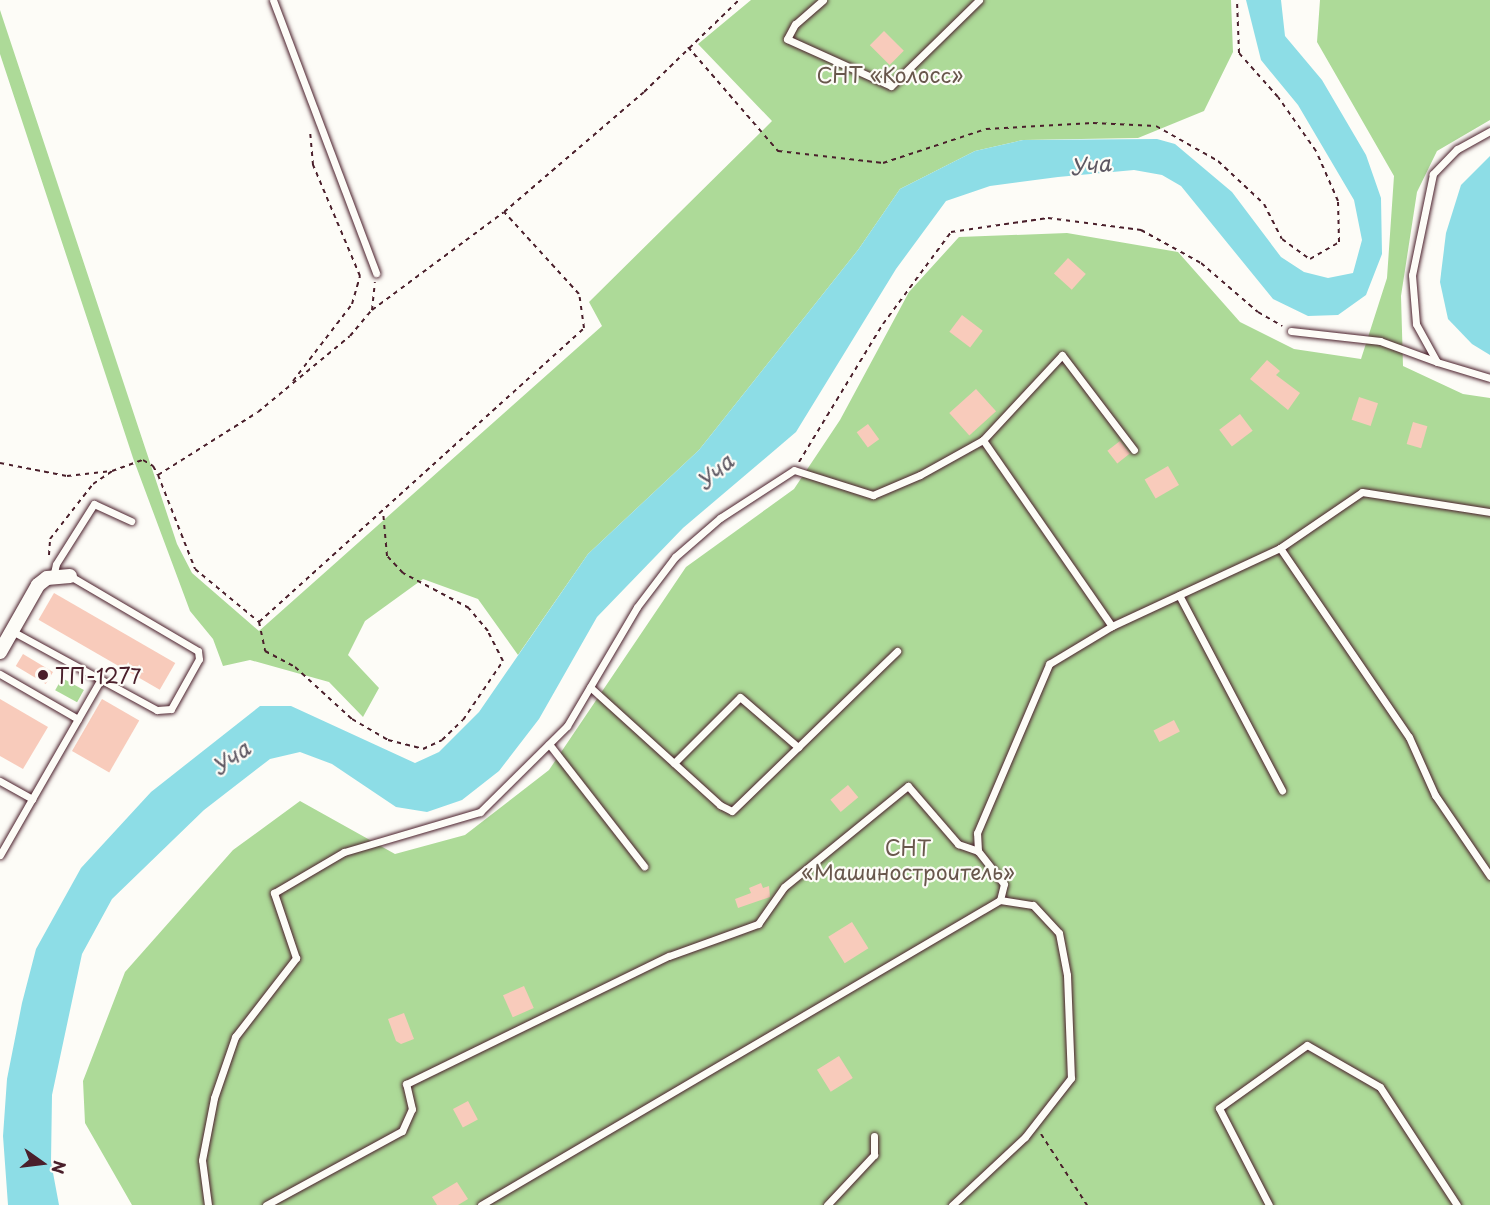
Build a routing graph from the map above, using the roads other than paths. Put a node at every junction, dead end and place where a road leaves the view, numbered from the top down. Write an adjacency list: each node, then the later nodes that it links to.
1 (273, 0): 5 (lane)
2 (823, 0): 3 (lane)
3 (979, 0)
4 (1490, 131): 7 (lane)
5 (376, 273)
6 (1291, 332): 7 (lane)
7 (1437, 362): 8 (lane)
8 (1490, 378)
9 (983, 440): 10 (lane); 17 (lane); 23 (lane)
10 (1134, 450)
11 (1490, 512): 13 (lane)
12 (131, 521): 15 (lane)
13 (1280, 548): 16 (lane); 34 (lane)
14 (70, 576): 15 (street); 22 (lane)
15 (50, 578): 18 (street)
16 (1179, 595): 17 (lane); 29 (lane)
17 (1112, 626): 31 (lane)
18 (12, 630): 20 (street); 22 (lane)
19 (897, 651): 26 (lane)
20 (0, 652)
21 (0, 674): 24 (lane)
22 (101, 679): 24 (lane)
23 (590, 687): 25 (lane); 27 (lane)
24 (78, 718): 30 (lane)
25 (549, 744): 33 (lane); 37 (lane)
26 (798, 747): 27 (lane); 27 (lane)
27 (674, 763)
28 (0, 781): 30 (lane)
29 (1281, 790)
30 (32, 799): 32 (lane)
31 (978, 851): 35 (lane); 38 (lane)
32 (0, 855)
33 (644, 866)
34 (1490, 876)
35 (1000, 900): 39 (lane); 41 (lane)
36 (874, 1136): 40 (lane)
37 (208, 1205)
38 (266, 1205)
39 (481, 1205)
40 (827, 1205)
41 (952, 1205)
42 (1269, 1205): 43 (lane)
43 (1456, 1205)

